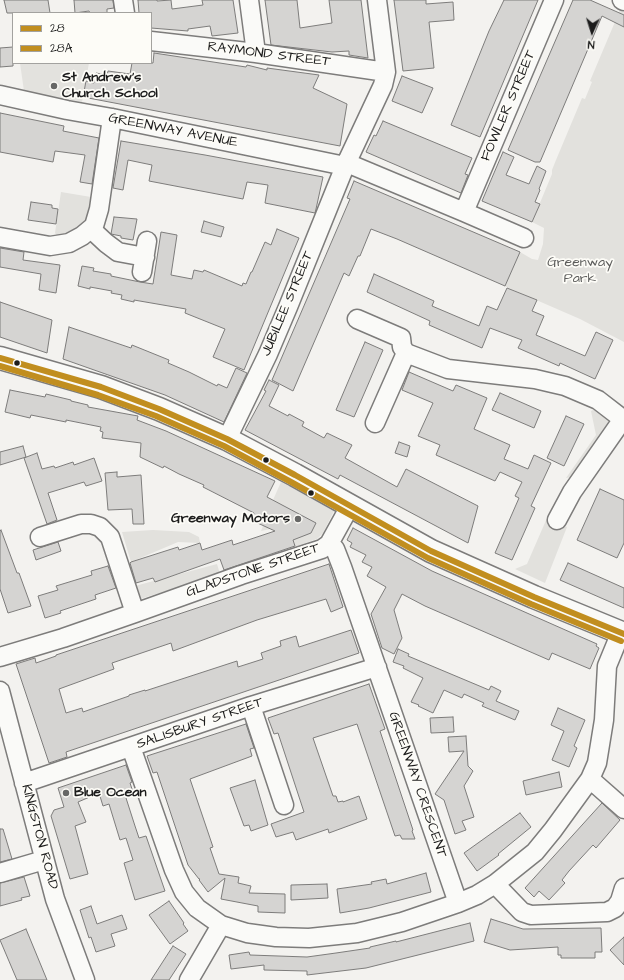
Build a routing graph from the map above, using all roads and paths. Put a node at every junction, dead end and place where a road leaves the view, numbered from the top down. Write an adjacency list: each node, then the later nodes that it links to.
1 (123, 0): 5 (street)
2 (249, 0): 7 (street)
3 (377, 0): 8 (street)
4 (554, 0): 12 (street, FOWLER STREET)
5 (125, 12)
6 (152, 41): 7 (street, RAYMOND STREET)
7 (256, 53): 8 (street, RAYMOND STREET)
8 (386, 72): 11 (street, JUBILEE STREET)
9 (0, 95): 10 (street, GREENWAY AVENUE)
10 (112, 118): 11 (street, GREENWAY AVENUE); 13 (street)
11 (346, 165): 12 (street, GREENWAY AVENUE); 22 (street, JUBILEE STREET)
12 (464, 212): 15 (street, GREENWAY AVENUE)
13 (90, 229): 14 (street); 16 (street)
14 (0, 237)
15 (524, 238)
16 (145, 257)
17 (357, 319): 18 (street)
18 (406, 353): 20 (street); 21 (street)
19 (0, 358): 22 (main road)
20 (624, 419): 24 (street)
21 (375, 422)
22 (227, 439): 23 (main road)
23 (350, 506): 26 (street, GLADSTONE STREET); 28 (main road)
24 (557, 520)
25 (40, 536): 27 (street)
26 (329, 544): 27 (street, GLADSTONE STREET); 30 (street, GREENWAY CRESCENT)
27 (136, 613): 29 (street, GLADSTONE STREET)
28 (622, 633): 34 (street)
29 (0, 657)
30 (377, 667): 32 (street, SALISBURY STREET); 42 (street, GREENWAY CRESCENT)
31 (1, 695): 35 (street, KINGSTON ROAD)
32 (251, 706): 33 (street, SALISBURY STREET); 36 (street)
33 (131, 747): 35 (street, SALISBURY STREET); 44 (street)
34 (590, 779): 37 (street); 40 (street)
35 (24, 783): 38 (street, KINGSTON ROAD)
36 (284, 805)
37 (624, 809)
38 (44, 860): 39 (street); 45 (street, KINGSTON ROAD)
39 (0, 873)
40 (495, 884): 42 (street); 43 (street)
41 (624, 888): 43 (street)
42 (458, 903): 44 (street)
43 (619, 913)
44 (221, 925): 46 (street)
45 (86, 980)
46 (188, 980)

